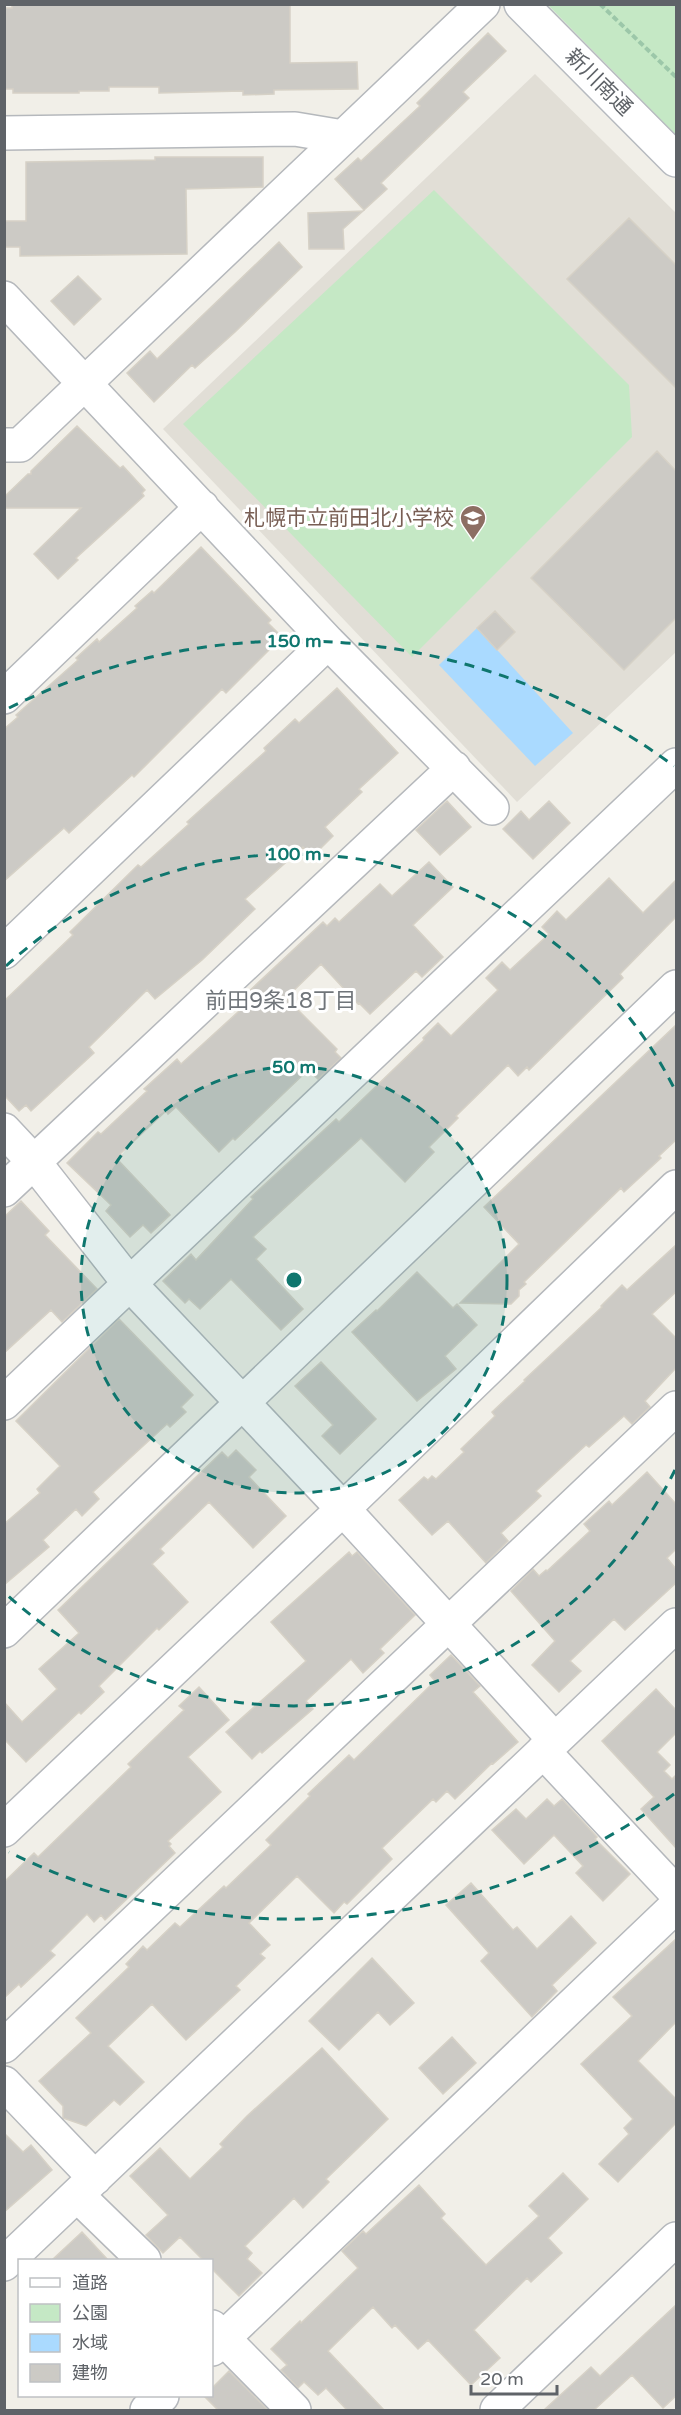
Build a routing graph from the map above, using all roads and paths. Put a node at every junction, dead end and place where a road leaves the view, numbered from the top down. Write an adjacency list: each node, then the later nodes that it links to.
1 (483, 4): 6 (street)
2 (521, 4): 7 (street, 新川南通)
3 (600, 4): 4 (path)
4 (676, 77)
5 (4, 133): 6 (street)
6 (343, 138): 9 (street)
7 (676, 160)
8 (4, 298): 9 (street)
9 (85, 382): 10 (street); 11 (street)
10 (4, 445)
11 (202, 507): 12 (street); 13 (street)
12 (328, 642): 15 (street); 17 (street)
13 (6, 693)
14 (676, 765): 23 (street)
15 (454, 768): 16 (street); 20 (street)
16 (492, 808)
17 (4, 952)
18 (676, 987): 25 (street)
19 (4, 1130): 20 (street)
20 (34, 1162): 22 (street); 23 (street)
21 (676, 1187): 27 (street)
22 (4, 1190)
23 (129, 1283): 24 (street); 25 (street)
24 (4, 1402)
25 (243, 1402): 27 (street); 30 (street)
26 (676, 1408): 29 (street)
27 (343, 1509): 29 (street); 32 (street)
28 (676, 1624): 31 (street)
29 (449, 1625): 31 (street); 35 (street)
30 (4, 1631)
31 (549, 1746): 33 (street); 37 (street)
32 (4, 1830)
33 (676, 1893)
34 (676, 1906): 41 (street)
35 (4, 2046)
36 (4, 2084): 37 (street)
37 (86, 2186): 39 (street); 40 (street)
38 (676, 2240): 45 (street)
39 (143, 2259)
40 (4, 2264)
41 (215, 2338): 44 (street)
42 (161, 2397): 43 (street)
43 (147, 2410)
44 (294, 2410)
45 (496, 2410)

